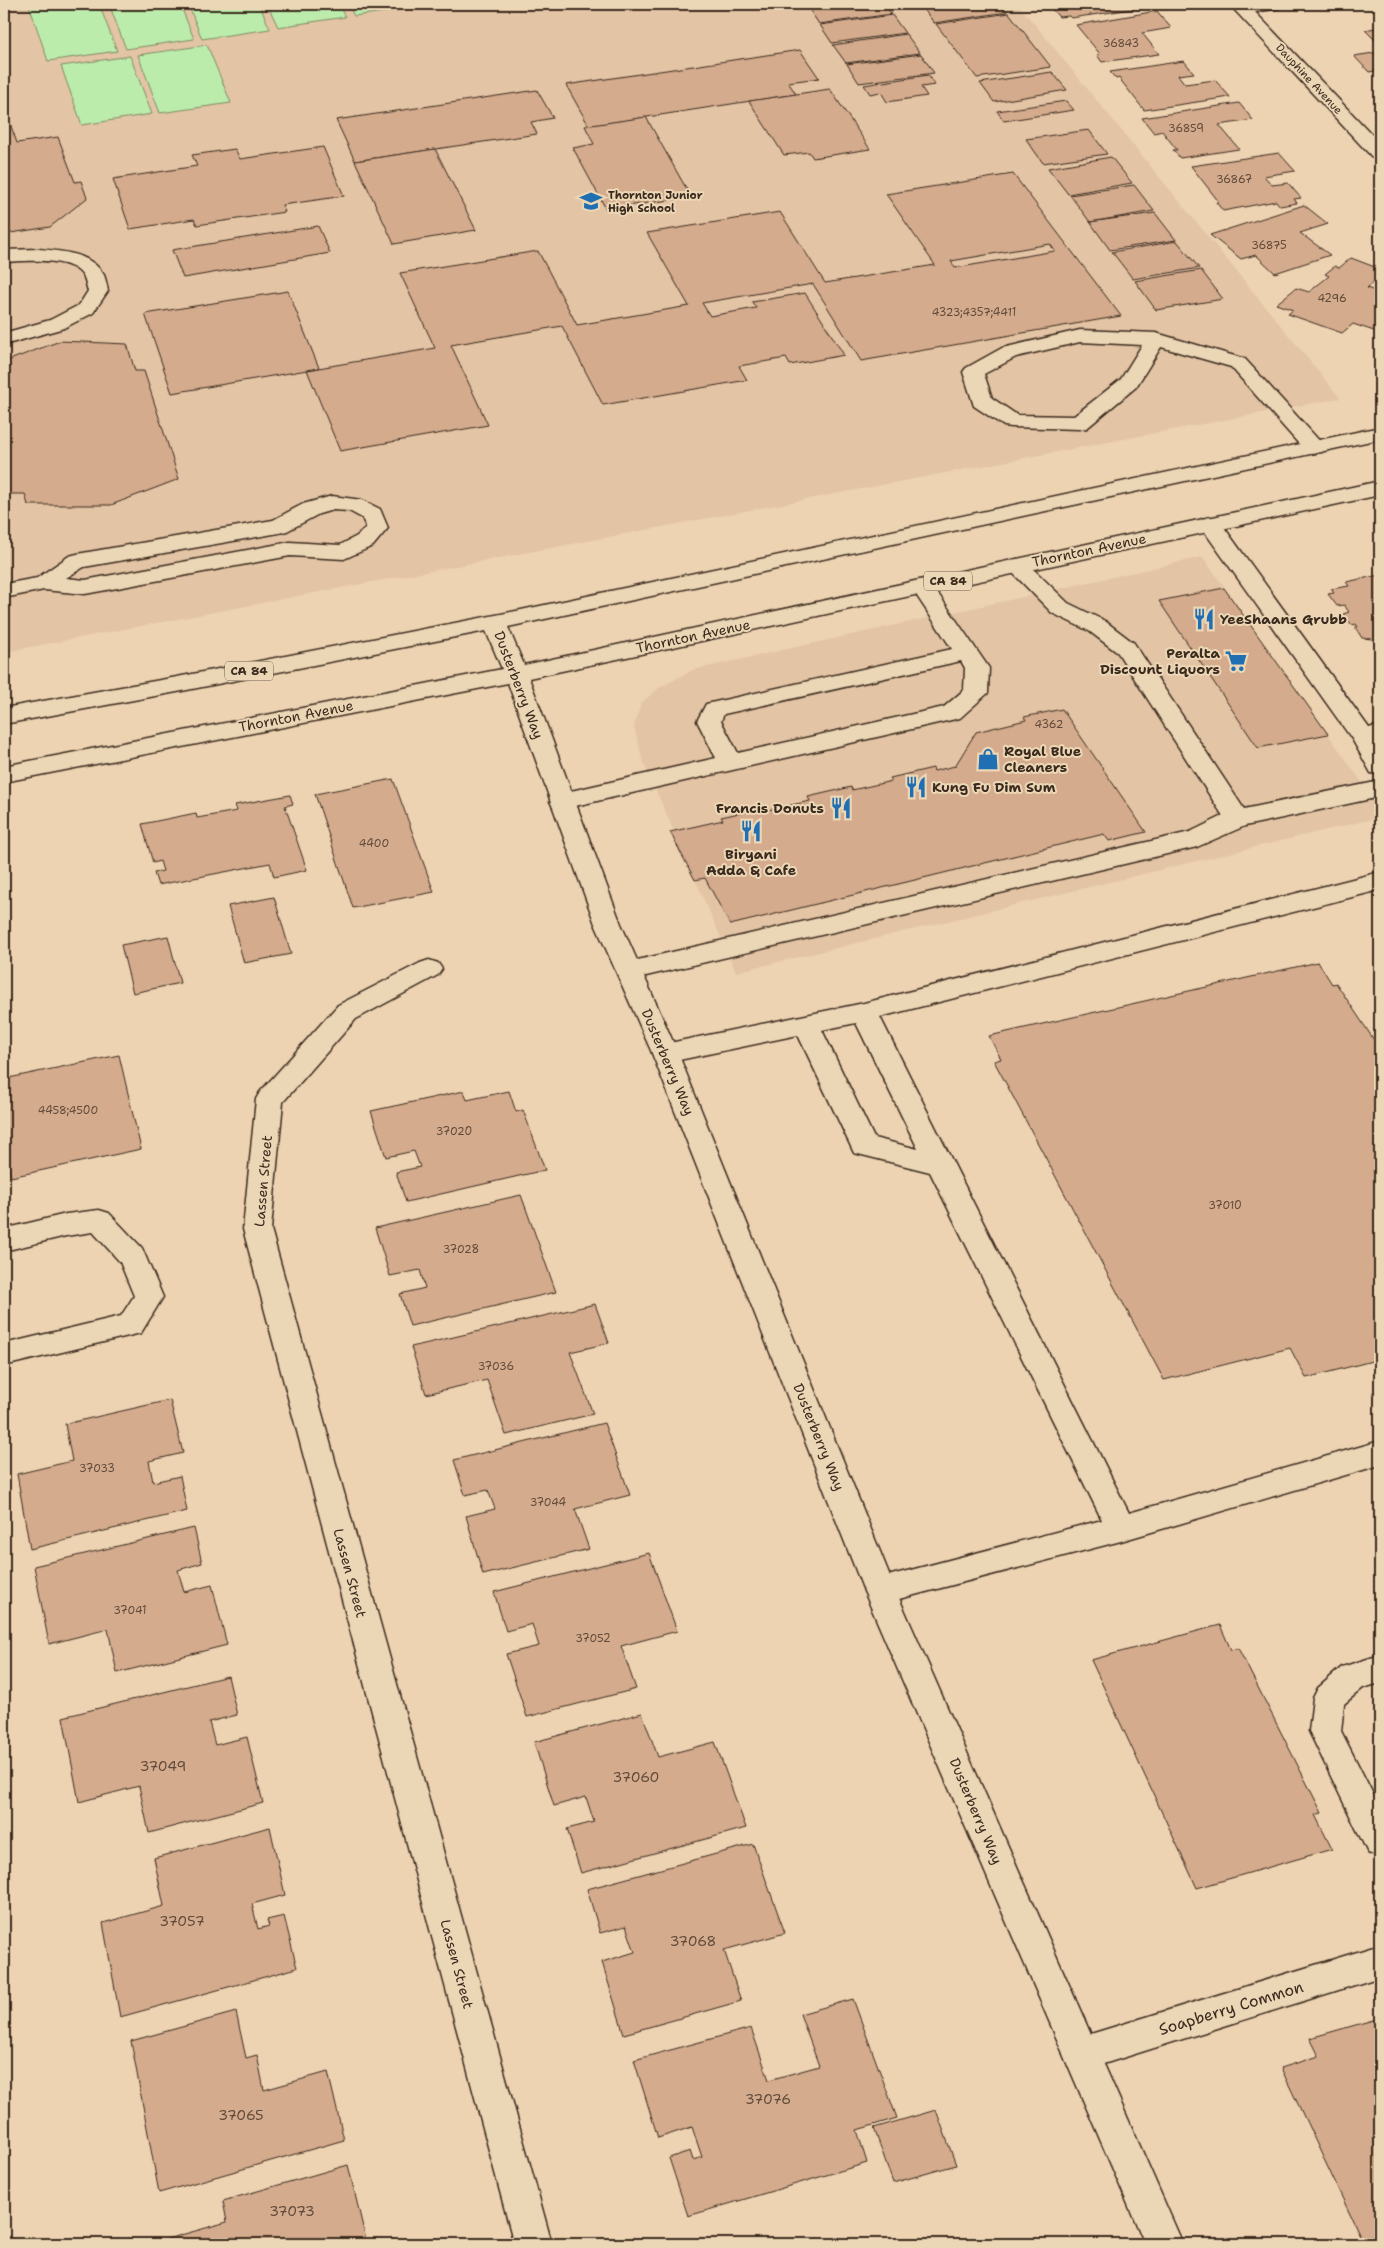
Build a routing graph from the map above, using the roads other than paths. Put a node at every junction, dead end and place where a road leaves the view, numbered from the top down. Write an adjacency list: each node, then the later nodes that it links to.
1 (1273, 4): 2 (main road)
2 (1240, 6): 3 (main road, Dauphine Avenue)
3 (1380, 154)
4 (4, 256): 5 (main road)
5 (4, 339)
6 (1156, 339): 6 (main road); 8 (main road)
7 (1380, 433): 8 (main road, CA 84)
8 (1314, 447): 15 (main road, CA 84)
9 (1380, 488): 10 (main road, Thornton Avenue / CA 84)
10 (1210, 524): 11 (main road, Thornton Avenue / CA 84); 19 (main road)
11 (1017, 566): 13 (main road, Thornton Avenue / CA 84); 25 (main road)
12 (44, 583): 12 (main road); 14 (main road)
13 (922, 587): 16 (main road); 17 (main road, Thornton Avenue / CA 84)
14 (4, 591)
15 (494, 622): 17 (main road, Dusterberry Way); 18 (main road, CA 84)
16 (966, 653): 20 (main road); 20 (main road)
17 (516, 674): 22 (main road, Thornton Avenue / CA 84); 24 (main road, Dusterberry Way)
18 (4, 716)
19 (1372, 735): 21 (main road)
20 (731, 763): 24 (main road)
21 (1380, 766)
22 (4, 774)
23 (1380, 789): 25 (main road)
24 (562, 800): 28 (main road, Dusterberry Way)
25 (1238, 820): 28 (main road)
26 (1380, 881): 29 (main road)
27 (429, 969): 42 (main road, Lassen Street)
28 (629, 971): 31 (main road, Dusterberry Way)
29 (864, 1012): 30 (main road); 32 (main road)
30 (806, 1024): 31 (main road); 32 (main road)
31 (665, 1053): 37 (main road, Dusterberry Way)
32 (940, 1164): 36 (main road)
33 (4, 1240): 34 (main road)
34 (4, 1355)
35 (1380, 1453): 36 (main road)
36 (1121, 1528): 37 (main road)
37 (880, 1591): 41 (main road, Dusterberry Way)
38 (1380, 1669): 39 (main road)
39 (1380, 1842)
40 (1380, 1962): 41 (main road, Soapberry Common)
41 (1082, 2054): 43 (main road, Dusterberry Way)
42 (533, 2244)
43 (1164, 2244)

